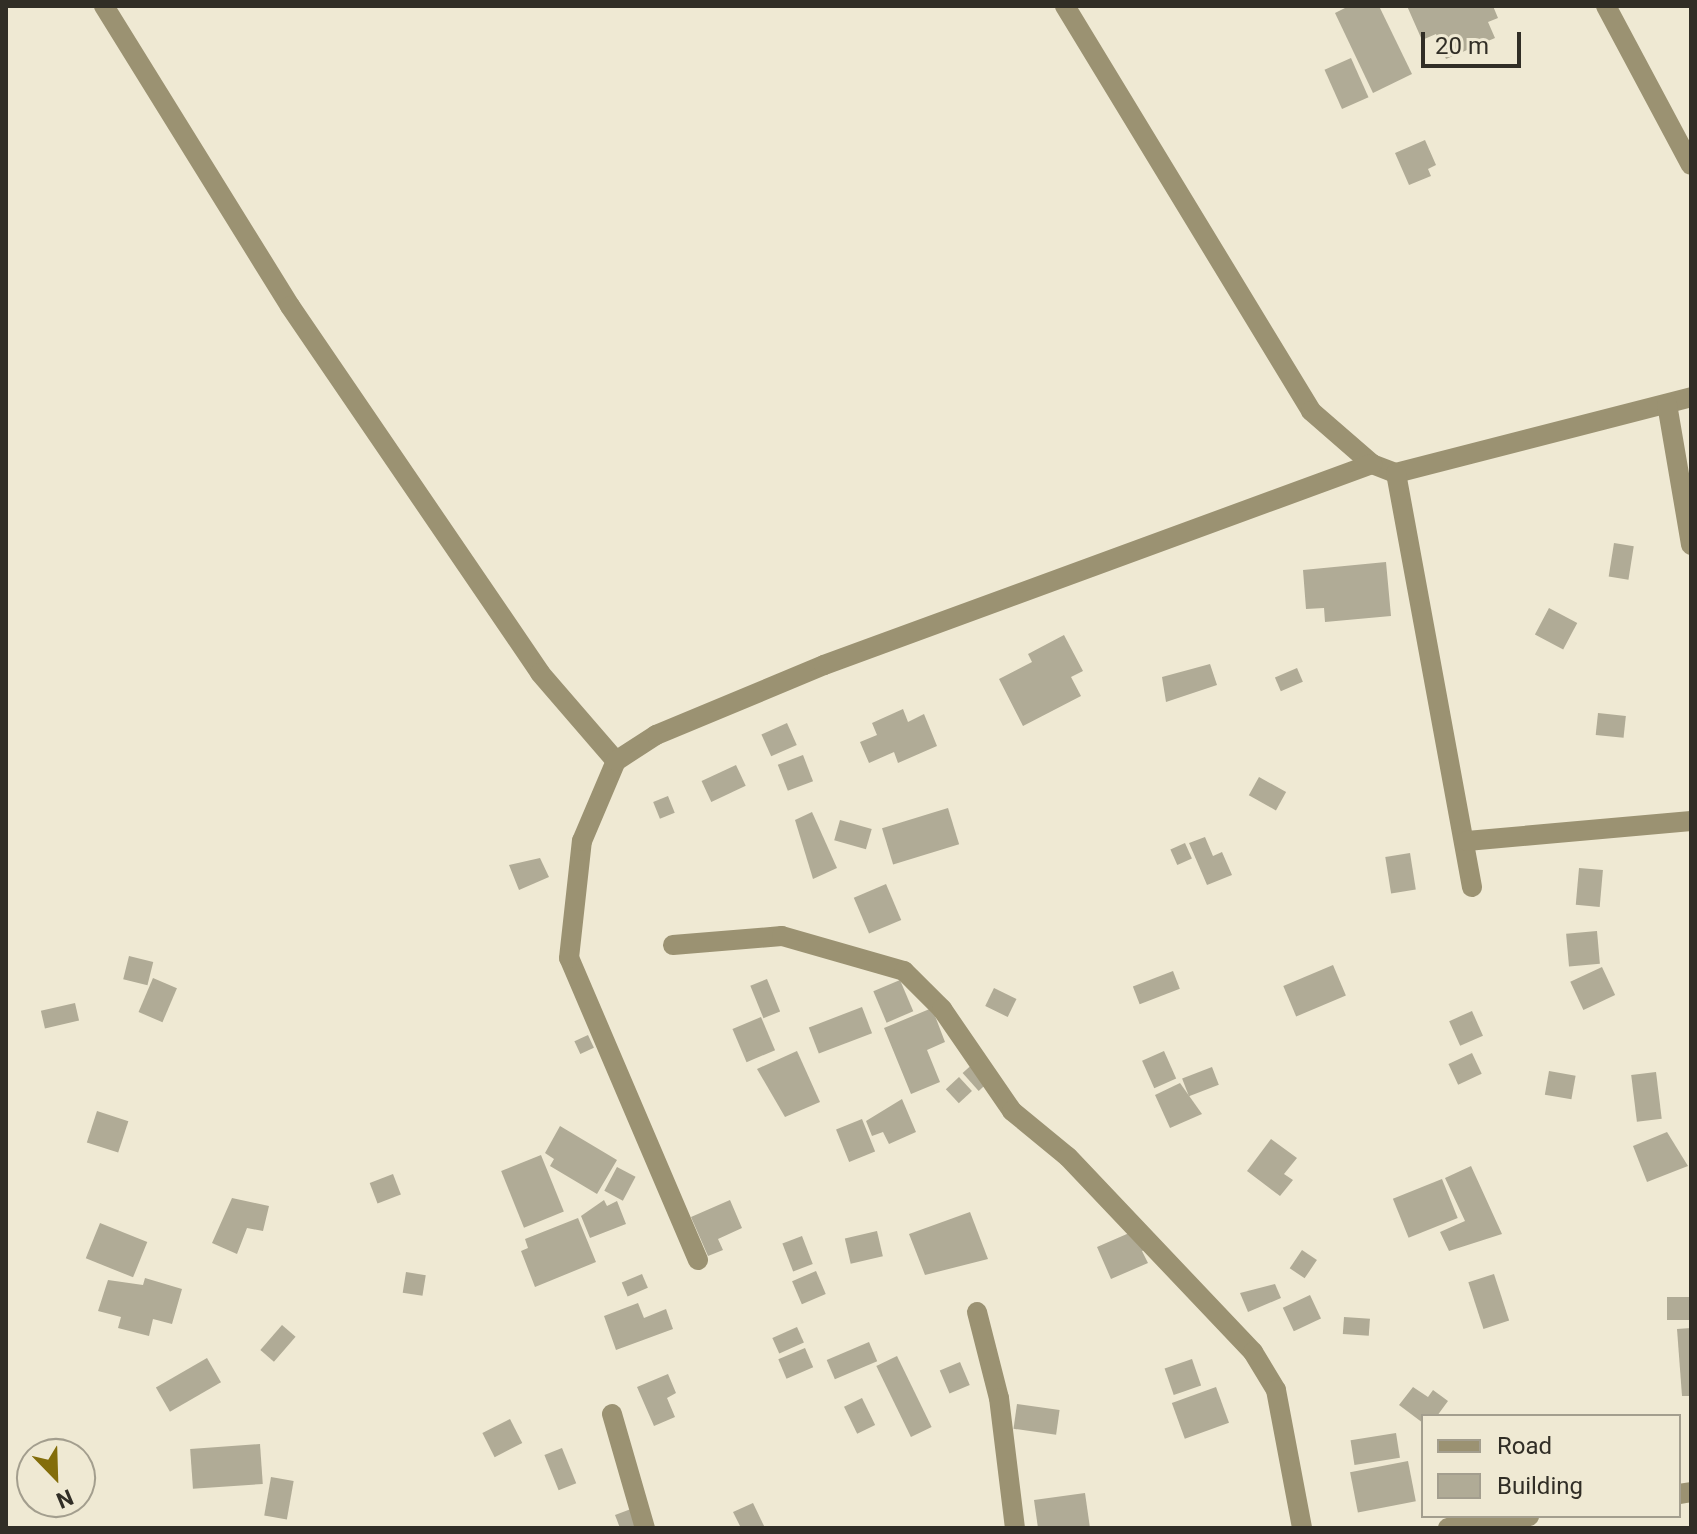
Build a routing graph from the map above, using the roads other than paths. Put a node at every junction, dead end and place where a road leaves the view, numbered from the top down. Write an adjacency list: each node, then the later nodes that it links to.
1 (104, 6): 10 (street)
2 (1065, 6): 7 (street)
3 (1606, 6): 4 (street)
4 (1691, 165)
5 (1691, 397): 6 (street)
6 (1667, 404): 8 (street); 9 (street)
7 (1372, 464): 8 (street); 10 (street)
8 (1396, 473): 12 (street)
9 (1691, 545)
10 (616, 761): 15 (street)
11 (1691, 821): 12 (street)
12 (1467, 841): 13 (street)
13 (1472, 887)
14 (673, 945): 21 (street)
15 (698, 1260)
16 (977, 1312): 20 (street)
17 (612, 1414): 19 (street)
18 (1516, 1518): 22 (street)
19 (645, 1528)
20 (1015, 1528)
21 (1302, 1528)
22 (1448, 1528)

